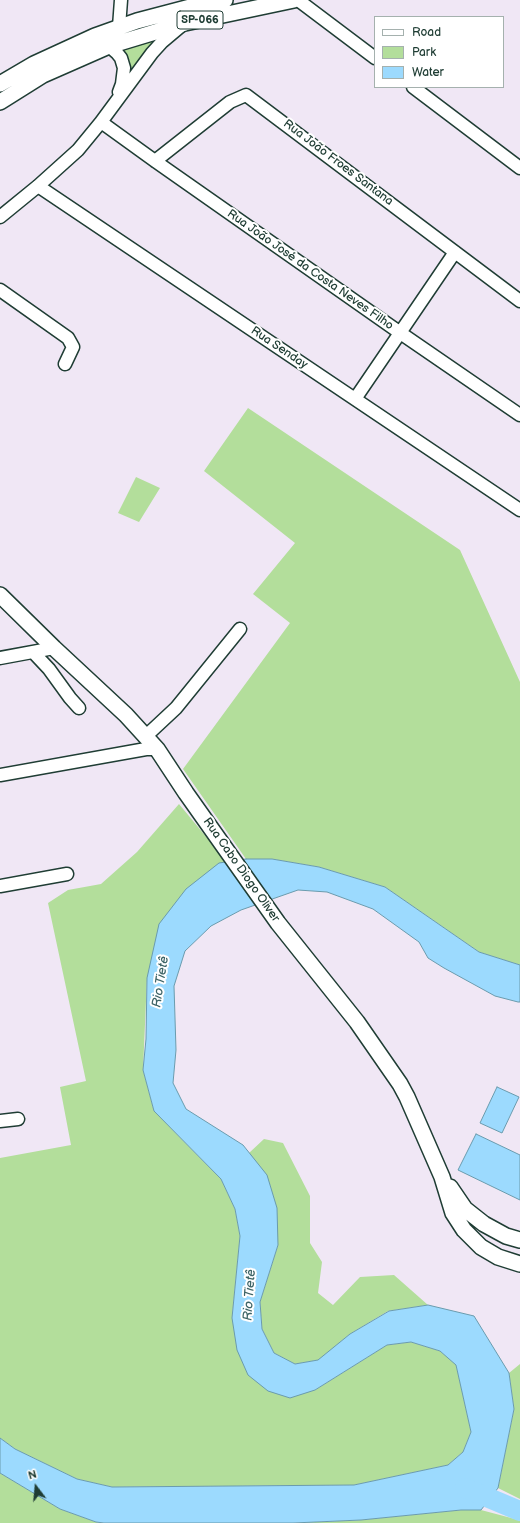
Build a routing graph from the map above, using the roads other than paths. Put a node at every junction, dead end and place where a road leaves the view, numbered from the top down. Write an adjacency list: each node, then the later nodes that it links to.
1 (121, 0): 6 (street)
2 (225, 0): 6 (main road, SP-066)
3 (294, 0): 5 (main road, SP-066)
4 (298, 0): 8 (street)
5 (185, 23): 7 (main road, SP-066); 11 (street)
6 (119, 27): 9 (main road, SP-066)
7 (109, 46): 11 (street); 12 (main road, SP-066)
8 (374, 57)
9 (0, 84)
10 (414, 88): 15 (street)
11 (116, 100): 13 (street)
12 (0, 102)
13 (101, 122): 14 (street, Rua João José da Costa Neves Filho); 16 (street)
14 (155, 161): 18 (street, Rua João Froes Santana); 21 (street, Rua João José da Costa Neves Filho)
15 (518, 162)
16 (38, 186): 17 (street); 23 (street, Rua Senday)
17 (0, 217)
18 (455, 252): 20 (street, Rua João Froes Santana); 21 (street)
19 (0, 290): 22 (street)
20 (520, 302)
21 (399, 332): 23 (street); 24 (street, Rua João José da Costa Neves Filho)
22 (65, 364)
23 (355, 399): 25 (street, Rua Senday)
24 (520, 415)
25 (520, 510)
26 (0, 595): 28 (main road, Rua Cabo Diogo Oliver)
27 (240, 629): 32 (street)
28 (54, 648): 29 (street); 32 (main road, Rua Cabo Diogo Oliver)
29 (33, 652): 30 (street); 31 (street)
30 (0, 658)
31 (80, 708)
32 (146, 736): 33 (main road, Rua Cabo Diogo Oliver)
33 (157, 749): 34 (street); 39 (main road, Rua Cabo Diogo Oliver)
34 (0, 775)
35 (67, 874): 36 (street)
36 (0, 886)
37 (18, 1119): 38 (street)
38 (0, 1121)
39 (442, 1177): 40 (main road, Rua Cabo Diogo Oliver); 41 (main road, Rua Cabo Diogo Oliver)
40 (520, 1240)
41 (520, 1264)

